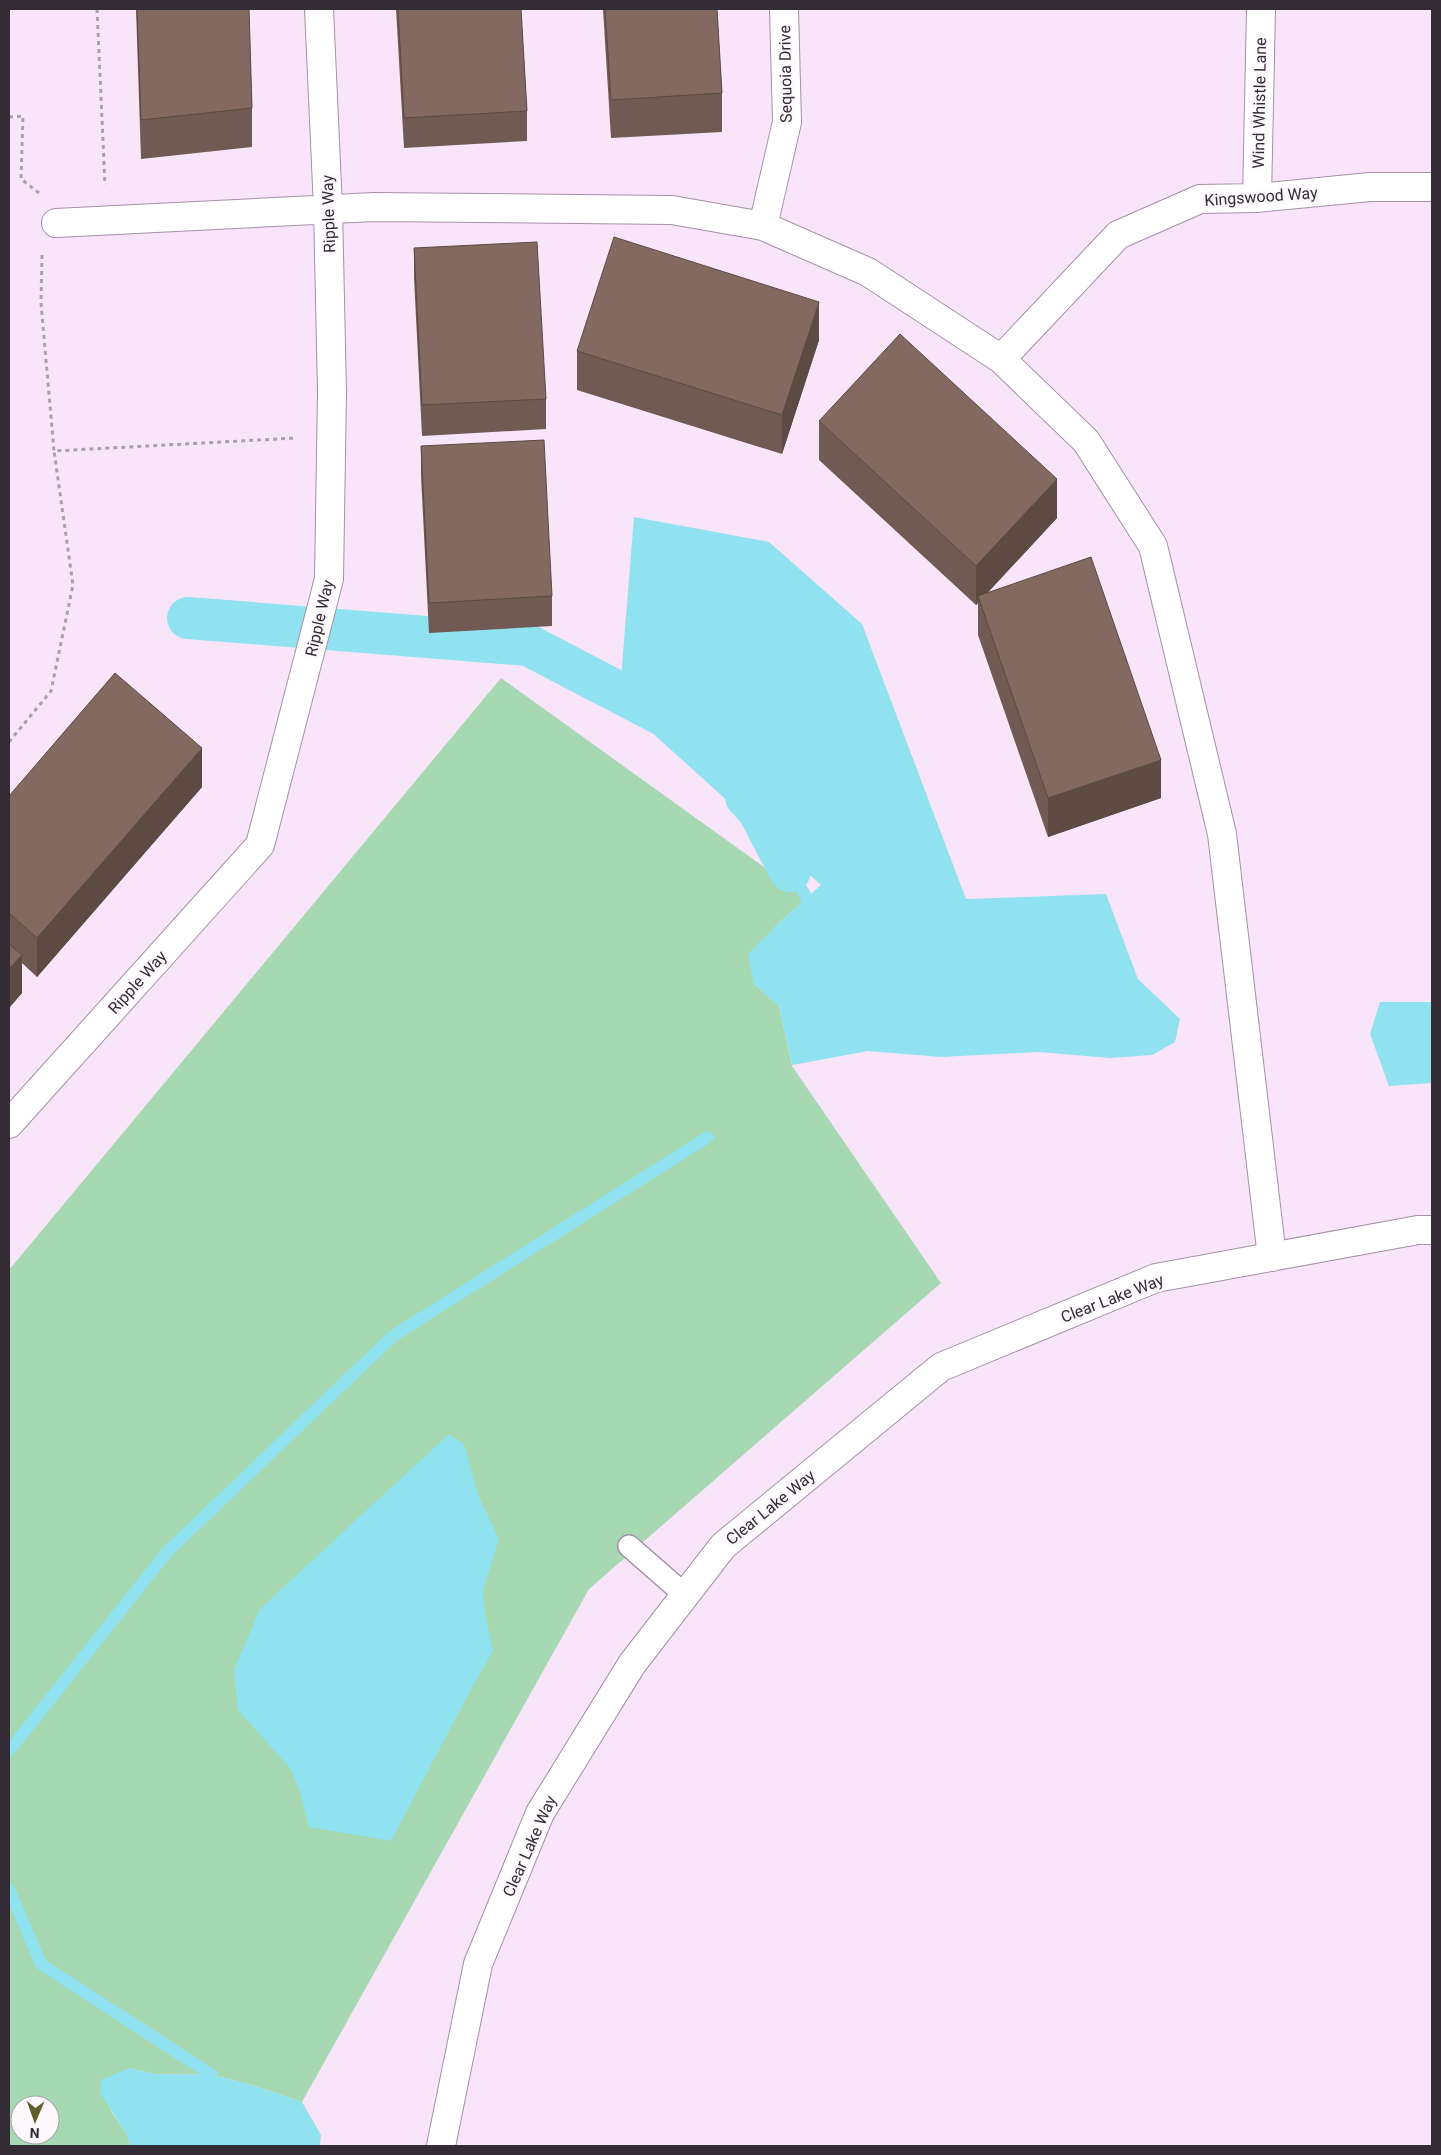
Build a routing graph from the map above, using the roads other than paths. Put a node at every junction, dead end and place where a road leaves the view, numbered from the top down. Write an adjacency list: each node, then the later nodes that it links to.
1 (319, 9): 6 (street, Ripple Way)
2 (784, 9): 7 (street, Sequoia Drive)
3 (1261, 9): 5 (street, Wind Whistle Lane)
4 (1432, 187): 5 (street, Kingswood Way)
5 (1257, 198): 9 (street, Kingswood Way)
6 (328, 208): 7 (street); 8 (street); 10 (street, Ripple Way)
7 (763, 226): 9 (street)
8 (49, 234)
9 (1001, 359): 12 (street)
10 (9, 1124)
11 (1432, 1230): 12 (street, Clear Lake Way)
12 (1272, 1257): 14 (street, Clear Lake Way)
13 (629, 1546): 14 (lane)
14 (685, 1595): 15 (street, Clear Lake Way)
15 (441, 2146)

